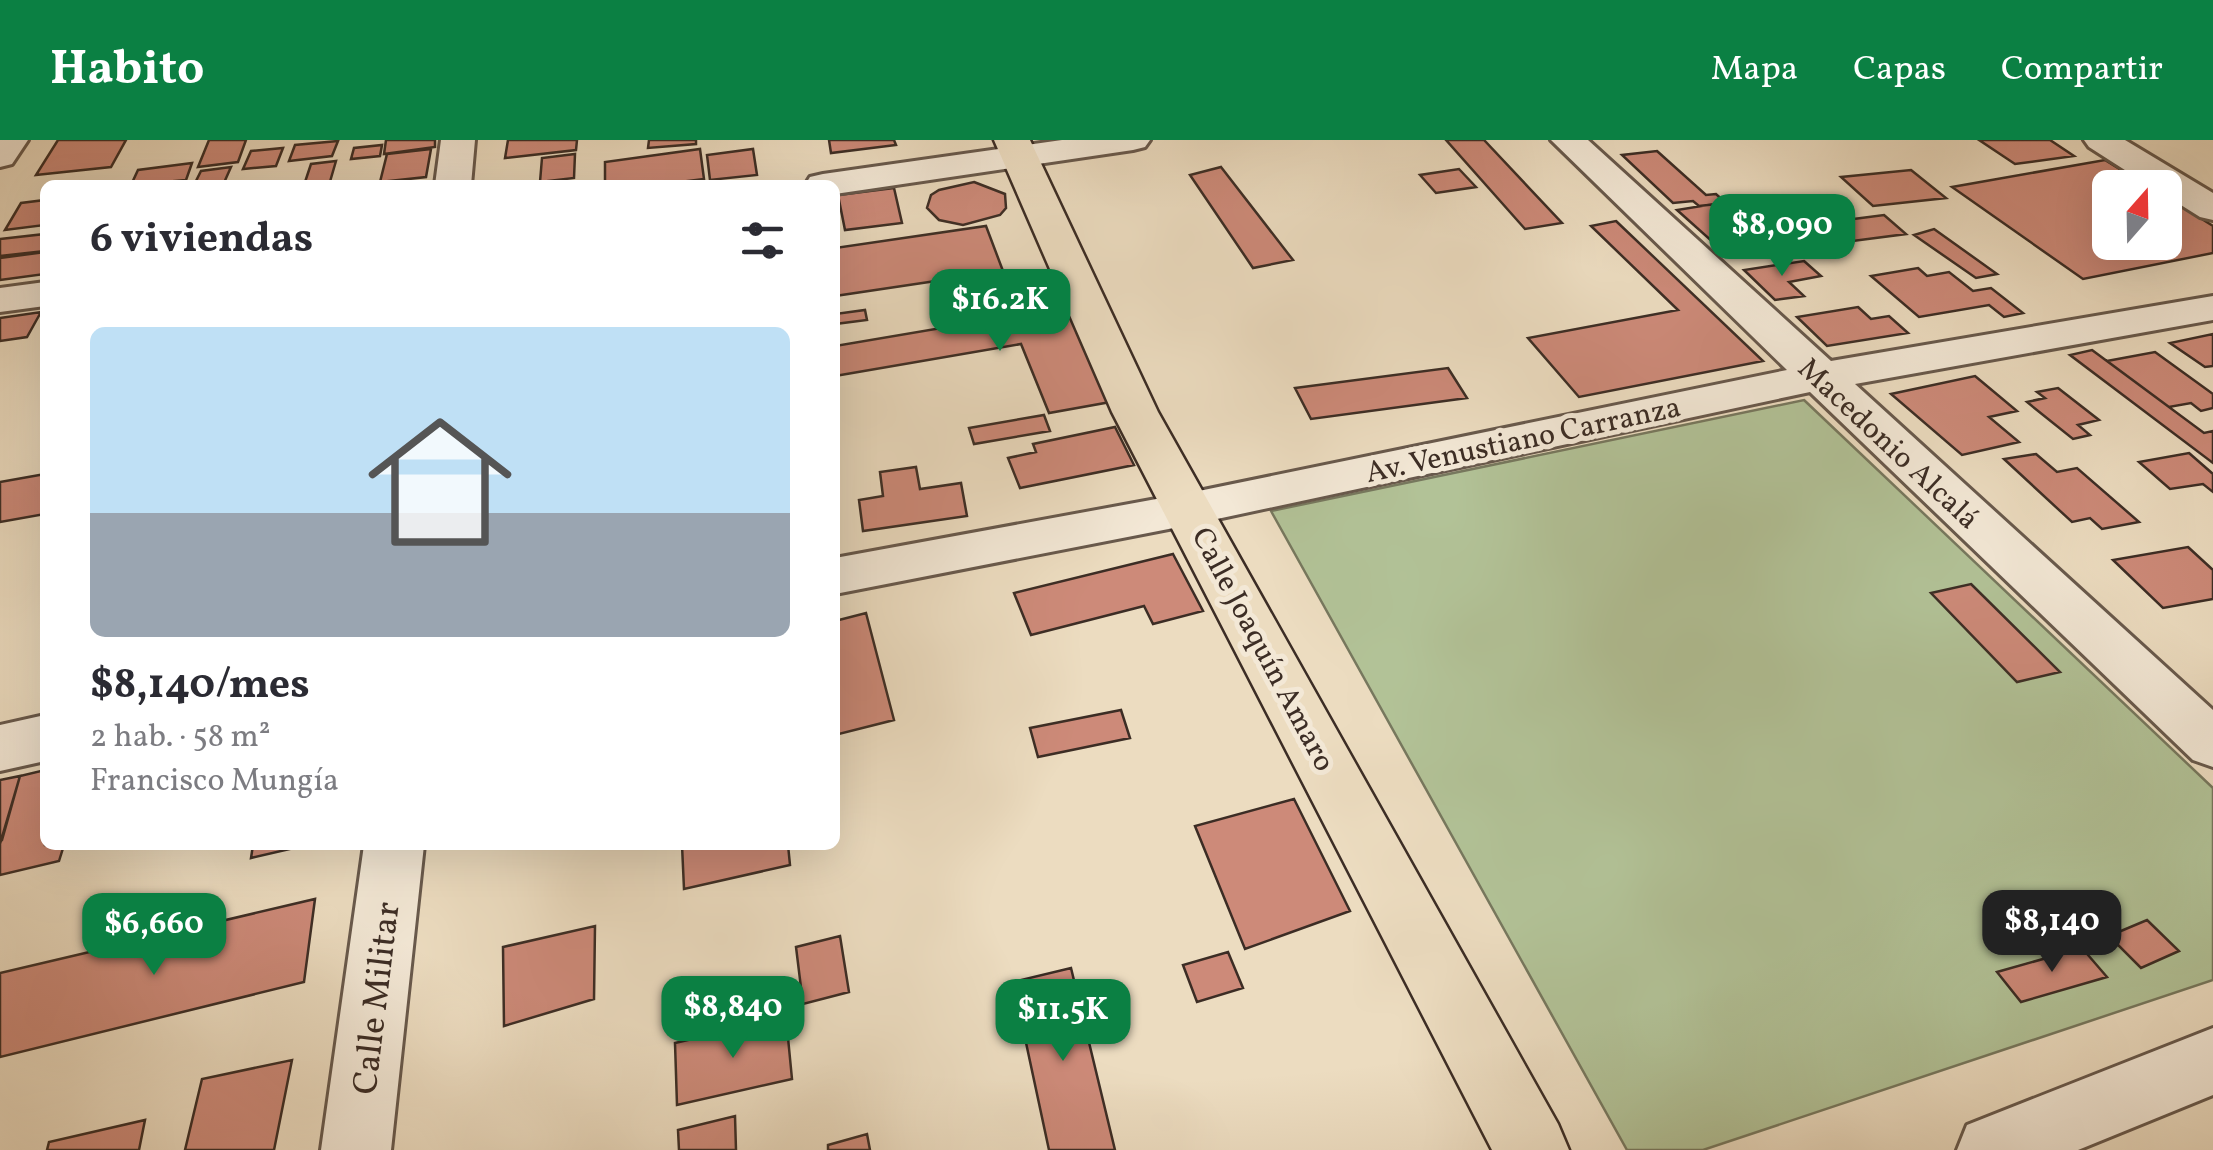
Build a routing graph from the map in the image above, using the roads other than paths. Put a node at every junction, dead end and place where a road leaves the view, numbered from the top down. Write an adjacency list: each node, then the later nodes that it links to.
1 (11, 140): 7 (street)
2 (458, 140): 8 (street)
3 (1133, 140): 6 (street)
4 (1568, 140): 14 (street, Macedonio Alcalá)
5 (2101, 140): 10 (street)
6 (1016, 148): 9 (street); 15 (main road, Calle Joaquín Amaro)
7 (0, 158)
8 (454, 180)
9 (840, 182)
10 (2213, 209)
11 (40, 295): 12 (street)
12 (0, 300)
13 (2213, 308): 14 (street, Av. Venustiano Carranza)
14 (1818, 377): 15 (street, Av. Venustiano Carranza); 18 (street, Macedonio Alcalá)
15 (1189, 509): 16 (street, Av. Venustiano Carranza); 23 (main road, Calle Joaquín Amaro)
16 (840, 575)
17 (40, 739): 19 (street)
18 (2213, 744)
19 (0, 748)
20 (393, 850): 22 (street, Calle Militar)
21 (2213, 1062): 24 (street)
22 (356, 1150)
23 (1532, 1150)
24 (1992, 1150)

